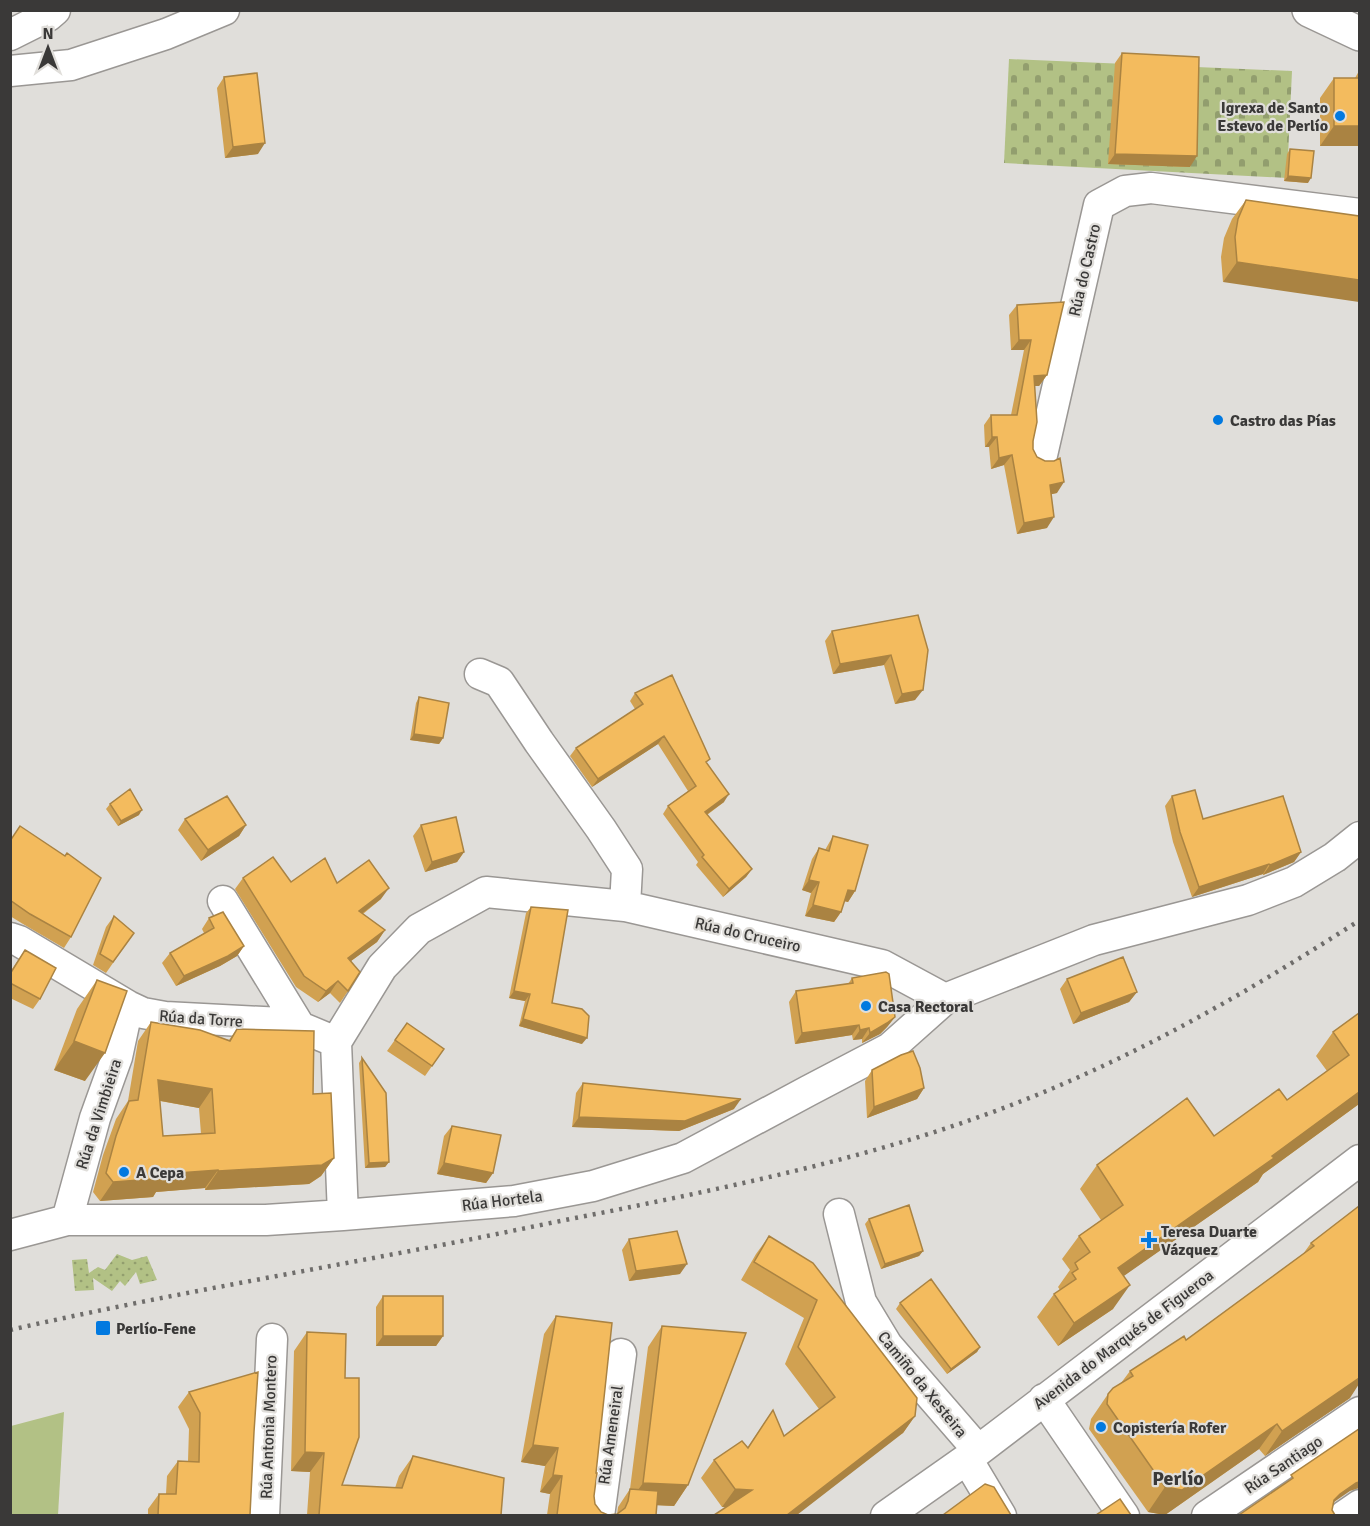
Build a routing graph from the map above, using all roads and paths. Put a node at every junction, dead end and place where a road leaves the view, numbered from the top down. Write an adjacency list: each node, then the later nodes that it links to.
1 (55, 10): 4 (street)
2 (224, 10): 6 (street)
3 (1309, 10): 5 (highway)
4 (10, 34)
5 (1359, 34)
6 (10, 71)
7 (1359, 214): 8 (street, Rúa do Castro)
8 (1042, 455)
9 (480, 674): 12 (street)
10 (1359, 837): 14 (street)
11 (223, 901): 16 (street)
12 (625, 906): 14 (street, Rúa do Cruceiro); 17 (street, Rúa do Cruceiro)
13 (10, 938): 15 (street, Rúa da Torre)
14 (945, 999): 20 (street, Rúa Hortela)
15 (128, 1006): 16 (street, Rúa da Torre); 21 (street, Rúa da Vimbieira)
16 (300, 1027): 17 (street, Rúa da Torre)
17 (336, 1042): 20 (street)
18 (1359, 1160): 25 (street, Avenida do Marqués de Figueroa)
19 (839, 1214): 27 (street, Camiño da Xesteira)
20 (343, 1215): 21 (street, Rúa Hortela)
21 (67, 1220): 22 (street, Rúa Hortela)
22 (10, 1235)
23 (272, 1339): 29 (street, Rúa Antonia Montero)
24 (621, 1354): 30 (street, Rúa Ameneiral)
25 (1044, 1399): 27 (street, Avenida do Marqués de Figueroa); 33 (street)
26 (1359, 1412): 34 (street, Rúa Santiago)
27 (973, 1454): 31 (street, Avenida do Marqués de Figueroa); 32 (street, Camiño da Xesteira)
28 (1359, 1505): 35 (street)
29 (264, 1515)
30 (599, 1515)
31 (886, 1515)
32 (1001, 1515)
33 (1124, 1515)
34 (1207, 1515)
35 (1344, 1515)

